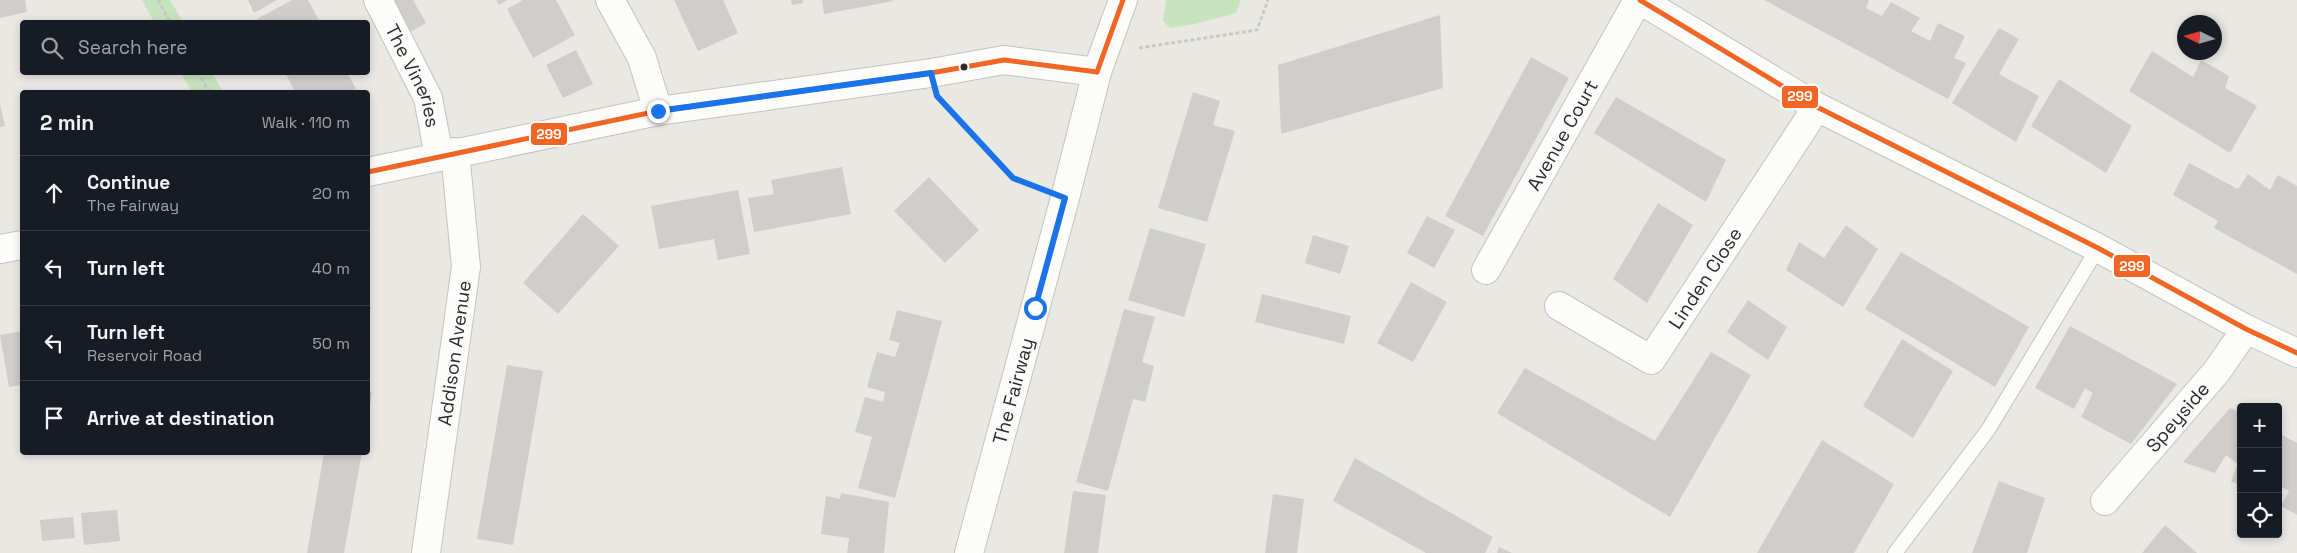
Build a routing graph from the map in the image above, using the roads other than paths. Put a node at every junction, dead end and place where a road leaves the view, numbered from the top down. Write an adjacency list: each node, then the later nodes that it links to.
1 (378, 0): 8 (street, The Vineries)
2 (610, 0): 7 (street)
3 (1123, 0): 5 (street, The Fairway)
4 (1639, 0): 6 (street); 13 (street, Avenue Court)
5 (1100, 63): 7 (street); 19 (street, The Fairway)
6 (1817, 107): 11 (street); 14 (street, Linden Close)
7 (658, 111): 8 (street)
8 (447, 154): 9 (street); 18 (street, Addison Avenue)
9 (370, 172)
10 (20, 244): 12 (street)
11 (2098, 248): 15 (street); 20 (lane)
12 (0, 249)
13 (1486, 270)
14 (1558, 306)
15 (2246, 329): 16 (street); 17 (street, Speyside)
16 (2297, 353)
17 (2105, 501)
18 (426, 553)
19 (968, 553)
20 (1896, 553)

